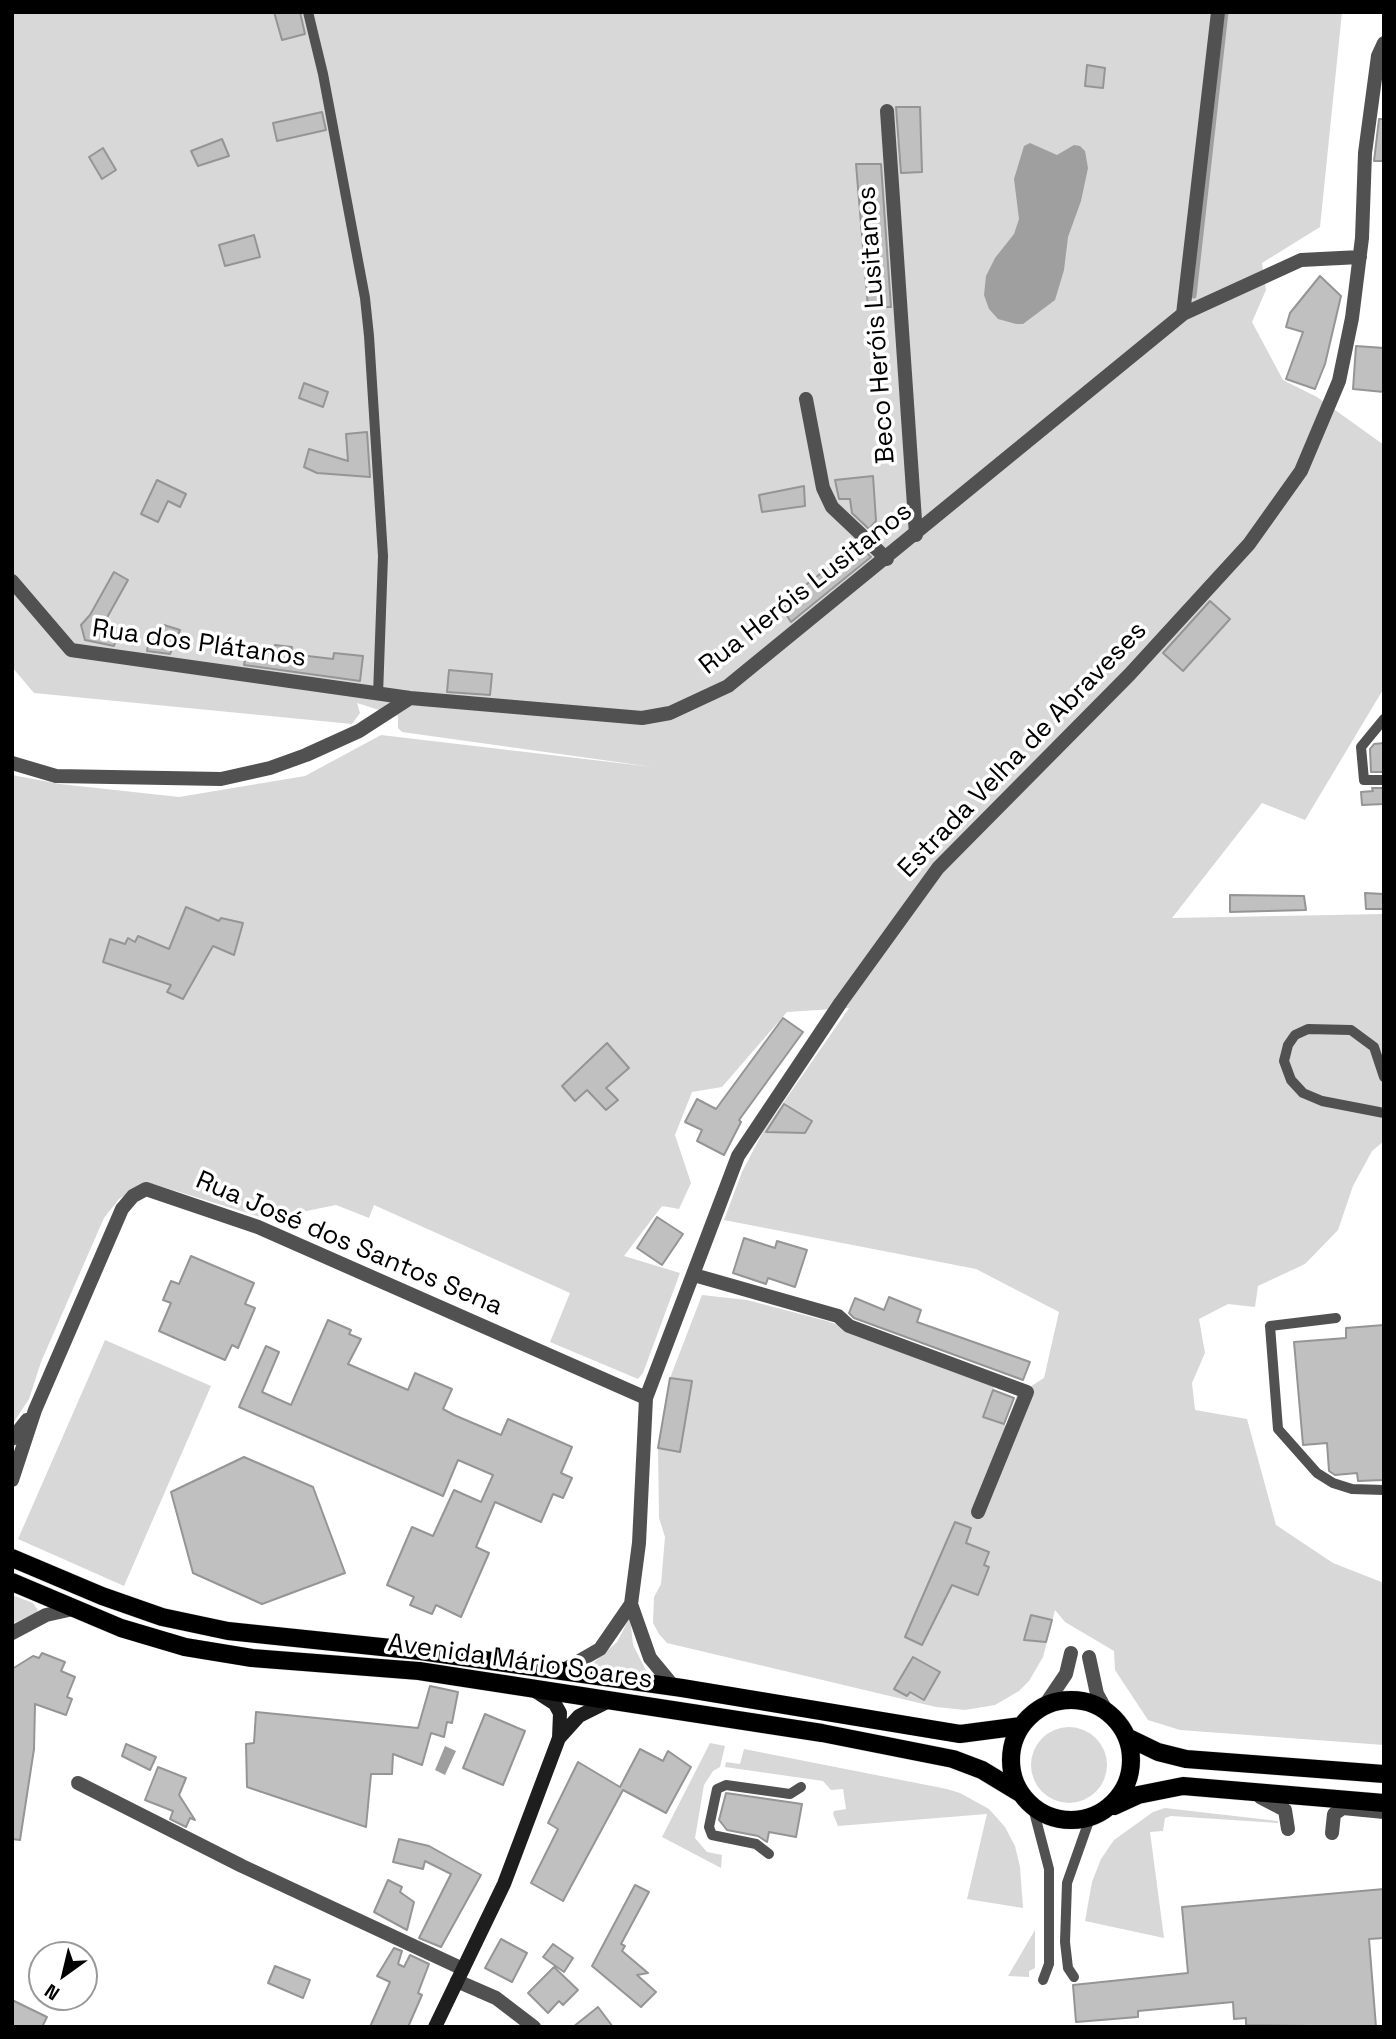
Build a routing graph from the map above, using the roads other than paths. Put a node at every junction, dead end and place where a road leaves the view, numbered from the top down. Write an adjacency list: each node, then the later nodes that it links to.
1 (308, 12): 11 (lane)
2 (1218, 12): 6 (street)
3 (1384, 43): 5 (street, Estrada Velha de Abraveses)
4 (887, 111): 8 (street, Beco Heróis Lusitanos)
5 (1360, 257): 6 (street, Rua Heróis Lusitanos); 18 (street, Estrada Velha de Abraveses)
6 (1183, 314): 8 (street, Rua Heróis Lusitanos)
7 (806, 400): 9 (street)
8 (916, 535): 9 (street, Rua Heróis Lusitanos)
9 (887, 559): 12 (street, Rua Heróis Lusitanos)
10 (12, 581): 11 (street, Rua dos Plátanos)
11 (378, 695): 12 (street, Rua dos Plátanos)
12 (410, 698): 14 (street)
13 (1384, 719): 15 (lane)
14 (12, 763)
15 (1384, 780)
16 (1384, 1077): 17 (lane)
17 (1384, 1113)
18 (694, 1275): 20 (street, Estrada Velha de Abraveses); 25 (street)
19 (1336, 1318): 24 (lane)
20 (646, 1398): 21 (street, Rua José dos Santos Sena); 28 (street, Estrada Velha de Abraveses)
21 (35, 1410): 22 (street, Rua José dos Santos Sena); 23 (street, Rua José dos Santos Sena)
22 (12, 1439)
23 (12, 1480)
24 (1384, 1490)
25 (978, 1512)
26 (12, 1558): 33 (main road, Avenida Mário Soares)
27 (12, 1582): 29 (main road, Avenida Mário Soares)
28 (631, 1604): 33 (street); 34 (street)
29 (73, 1609): 30 (street); 35 (main road, Avenida Mário Soares)
30 (12, 1633)
31 (1071, 1653): 37 (street)
32 (1089, 1657): 38 (street)
33 (562, 1671): 34 (main road, Avenida Mário Soares)
34 (674, 1687): 39 (main road, Avenida Mário Soares)
35 (531, 1689): 36 (main road, Avenida Mário Soares); 41 (street)
36 (609, 1701): 41 (street); 46 (main road, Avenida Mário Soares)
37 (1045, 1705): 38 (main road); 39 (main road)
38 (1107, 1712): 40 (main road)
39 (1021, 1726): 46 (main road)
40 (1127, 1737): 42 (main road); 49 (main road)
41 (559, 1738): 55 (street)
42 (1384, 1774)
43 (78, 1783): 55 (street)
44 (801, 1787): 54 (lane)
45 (1242, 1791): 47 (main road); 49 (main road); 52 (street)
46 (1020, 1793): 48 (main road)
47 (1384, 1802)
48 (1033, 1808): 51 (main road); 57 (lane)
49 (1108, 1809): 51 (main road)
50 (1384, 1812): 53 (street)
51 (1090, 1818): 56 (lane)
52 (1288, 1829)
53 (1332, 1833)
54 (769, 1854)
55 (460, 1975): 58 (street); 59 (street)
56 (1074, 1977)
57 (1043, 1980)
58 (435, 2027)
59 (534, 2027)

